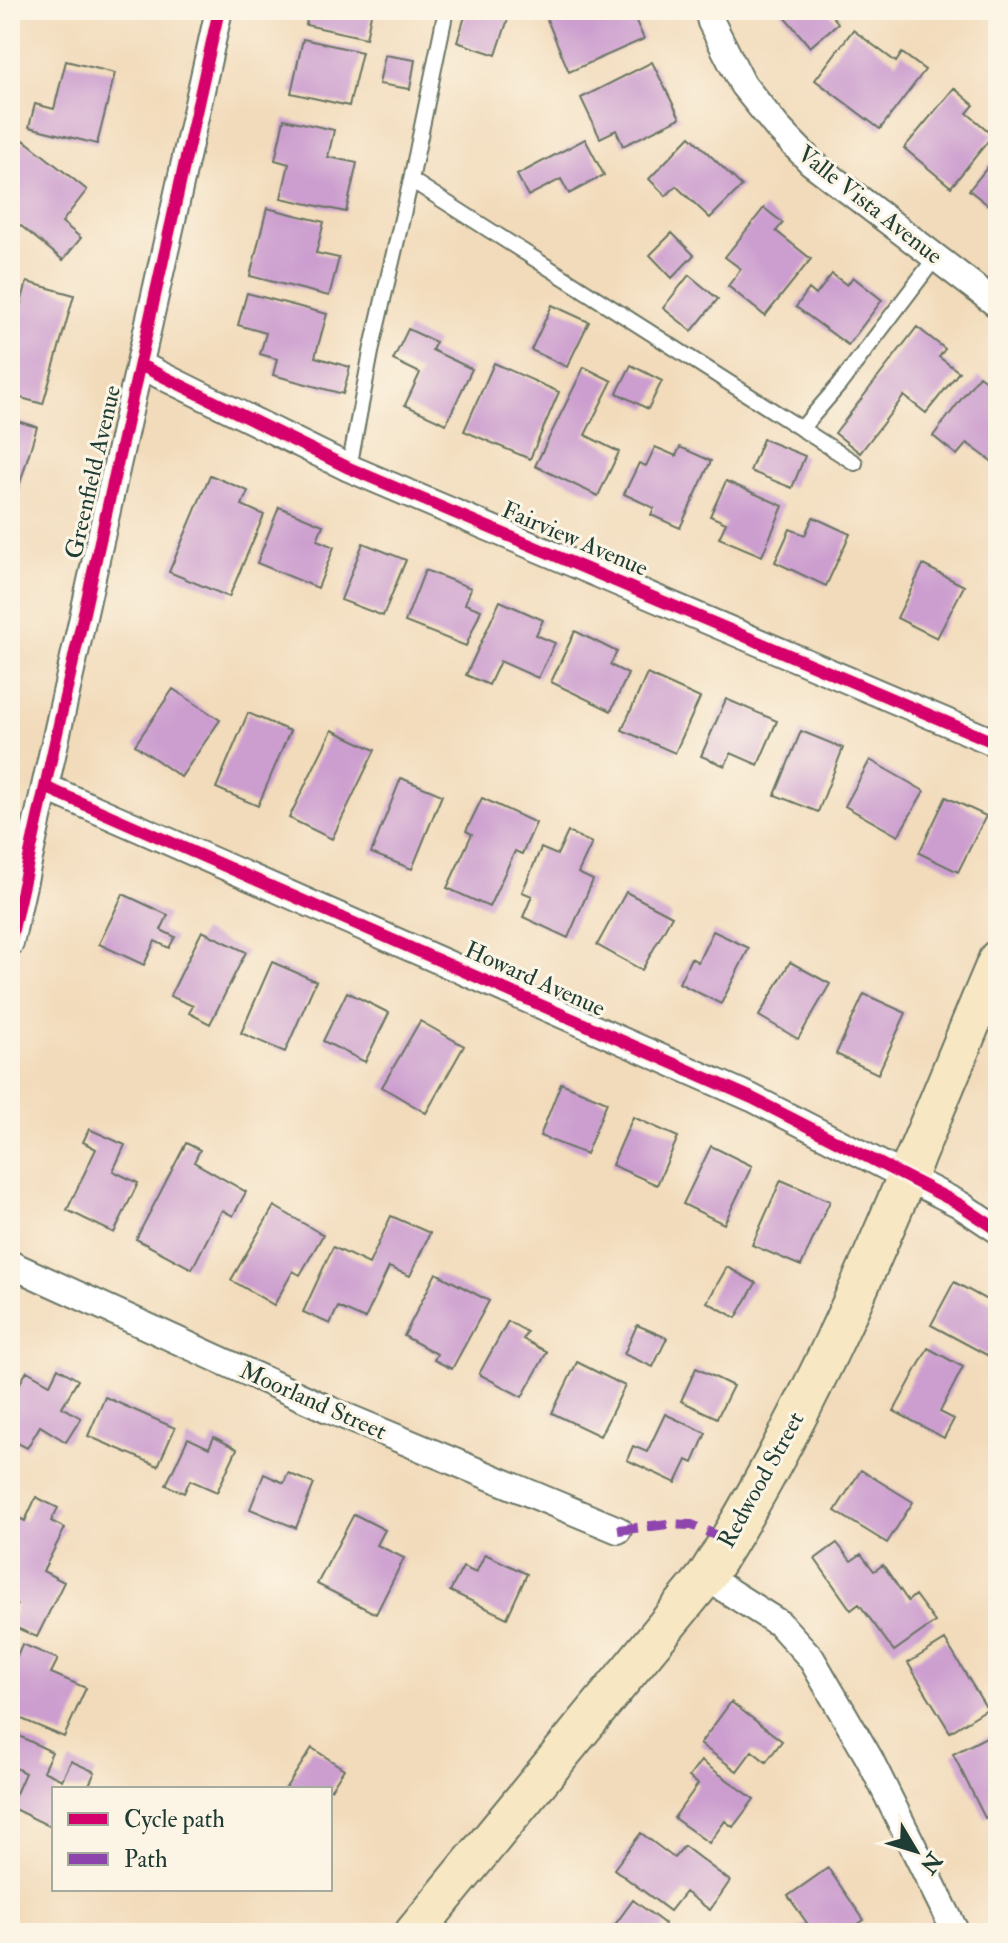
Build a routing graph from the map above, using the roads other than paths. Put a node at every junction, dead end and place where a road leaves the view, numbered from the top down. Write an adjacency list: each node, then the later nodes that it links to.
1 (219, 10): 7 (street, Greenfield Avenue)
2 (446, 10): 4 (lane)
3 (708, 10): 5 (street, Valle Vista Avenue)
4 (411, 180): 8 (lane); 10 (lane)
5 (936, 257): 6 (street, Valle Vista Avenue); 8 (lane)
6 (998, 305)
7 (140, 365): 10 (street, Fairview Avenue); 12 (street, Greenfield Avenue)
8 (801, 429): 9 (lane)
9 (855, 463)
10 (349, 468): 11 (street, Fairview Avenue)
11 (998, 744)
12 (45, 787): 13 (street, Greenfield Avenue); 15 (street, Howard Avenue)
13 (10, 943)
14 (998, 959): 15 (main road, Redwood Street)
15 (906, 1177): 16 (street, Howard Avenue); 19 (main road, Redwood Street)
16 (998, 1230)
17 (10, 1264): 18 (street, Moorland Street)
18 (618, 1530)
19 (706, 1577): 20 (main road, Redwood Street); 21 (street)
20 (414, 1933)
21 (956, 1933)

